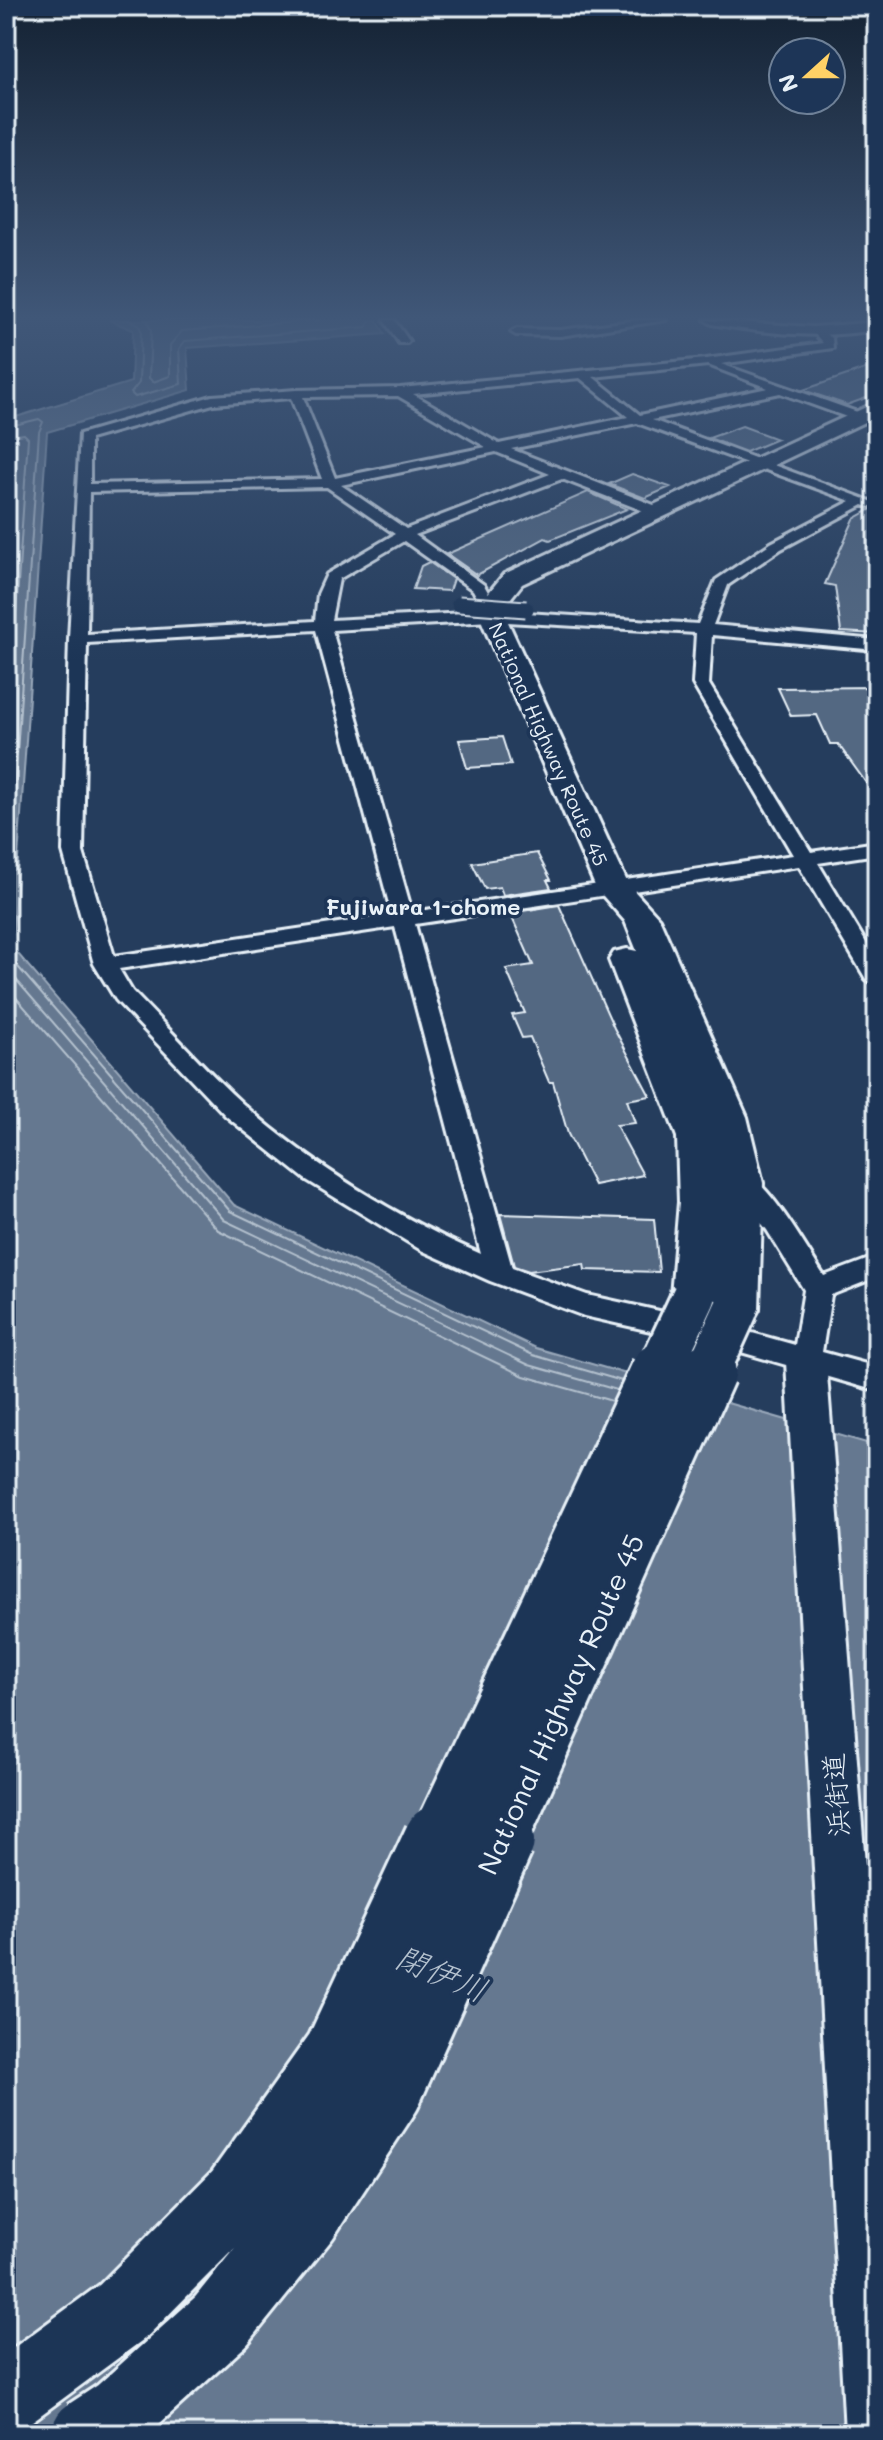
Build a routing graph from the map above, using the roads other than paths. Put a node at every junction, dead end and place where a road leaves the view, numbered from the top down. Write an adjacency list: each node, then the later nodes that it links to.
1 (95, 434): 11 (street)
2 (311, 434): 10 (street)
3 (473, 434): 7 (street)
4 (566, 434): 7 (street)
5 (677, 434): 8 (street)
6 (820, 434): 8 (highway, National Highway Route 45)
7 (497, 448): 9 (street); 10 (street)
8 (755, 464): 12 (street); 14 (highway, National Highway Route 45)
9 (562, 474): 14 (street); 15 (street)
10 (330, 483): 11 (street); 15 (street)
11 (83, 488): 20 (street)
12 (861, 501): 13 (street); 19 (street)
13 (877, 506)
14 (654, 510): 16 (highway, National Highway Route 45)
15 (406, 534): 16 (street); 18 (street)
16 (480, 609): 17 (street, bridge); 18 (street); 19 (street); 24 (highway, National Highway Route 45)
17 (526, 609)
18 (323, 625): 20 (street); 25 (street)
19 (704, 629): 21 (street); 23 (street)
20 (77, 639): 26 (street)
21 (877, 645)
22 (877, 848): 23 (street)
23 (804, 859): 24 (street); 27 (street)
24 (613, 888): 25 (street); 28 (highway, National Highway Route 45); 32 (highway, National Highway Route 45)
25 (403, 919): 26 (street); 30 (street)
26 (105, 964): 30 (street)
27 (877, 979)
28 (742, 1183): 31 (street); 32 (highway, National Highway Route 45)
29 (877, 1266): 31 (street)
30 (500, 1274): 33 (street)
31 (818, 1289): 33 (street, 浜街道)
32 (715, 1302): 35 (highway, National Highway Route 45, bridge); 37 (highway, National Highway Route 45, bridge)
33 (806, 1361): 34 (street); 36 (street, 浜街道)
34 (877, 1379)
35 (6, 2397)
36 (877, 2432)
37 (87, 2434)

